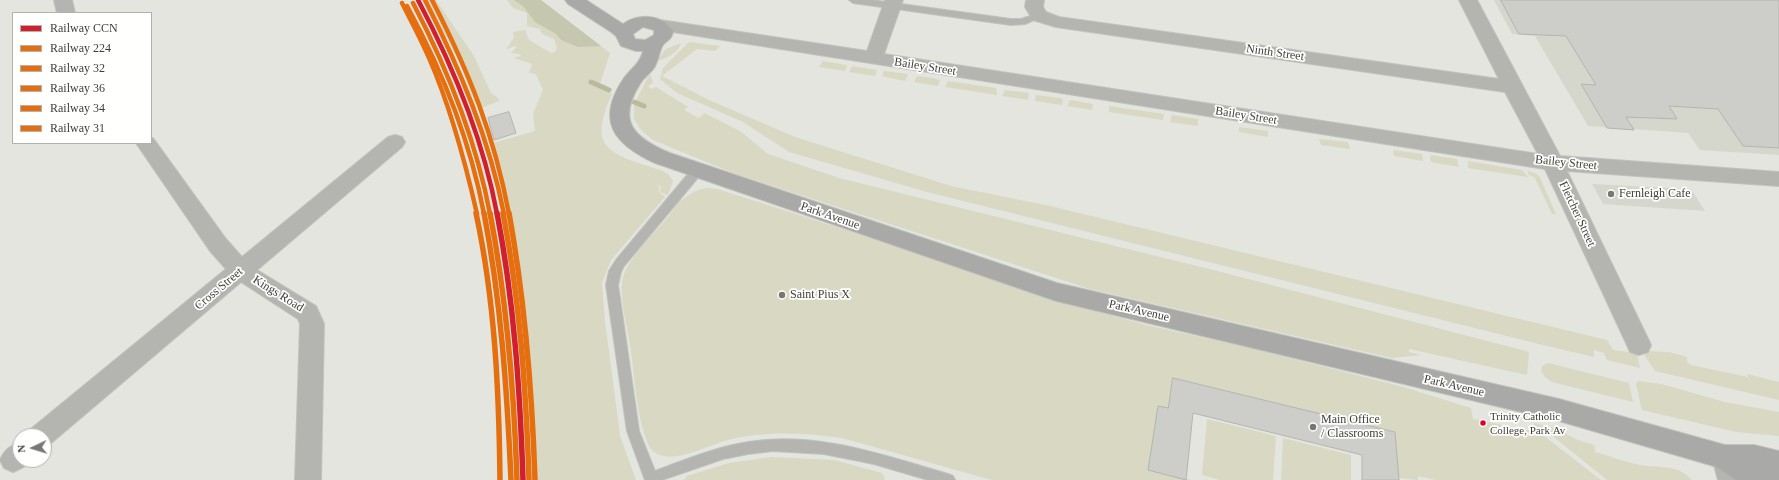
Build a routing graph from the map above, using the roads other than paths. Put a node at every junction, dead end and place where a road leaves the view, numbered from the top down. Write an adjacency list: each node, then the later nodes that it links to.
1 (63, 0): 7 (street)
2 (574, 0): 8 (main road)
3 (853, 0): 5 (lane)
4 (1468, 0): 12 (street, Fletcher Street)
5 (893, 3): 6 (lane); 10 (street)
6 (1037, 8): 12 (street, Ninth Street)
7 (66, 12)
8 (628, 34): 9 (main road); 9 (main road); 11 (main road)
9 (658, 36): 10 (street, Bailey Street); 11 (main road, Park Avenue)
10 (873, 59): 15 (street, Bailey Street)
11 (631, 81): 16 (main road, Park Avenue)
12 (1512, 87): 15 (street, Fletcher Street)
13 (395, 142): 18 (street, Cross Street)
14 (147, 144): 18 (street, Kings Road)
15 (1553, 163): 17 (street, Bailey Street); 19 (street, Fletcher Street)
16 (697, 171): 22 (main road, Park Avenue); 23 (lane)
17 (1779, 179)
18 (241, 271): 20 (street, Cross Street); 24 (street, Kings Road)
19 (1639, 345)
20 (51, 428)
21 (1779, 463): 22 (main road, Park Avenue)
22 (1728, 469): 26 (main road, Park Avenue)
23 (653, 479): 25 (lane)
24 (308, 480)
25 (948, 480)
26 (1770, 480)

